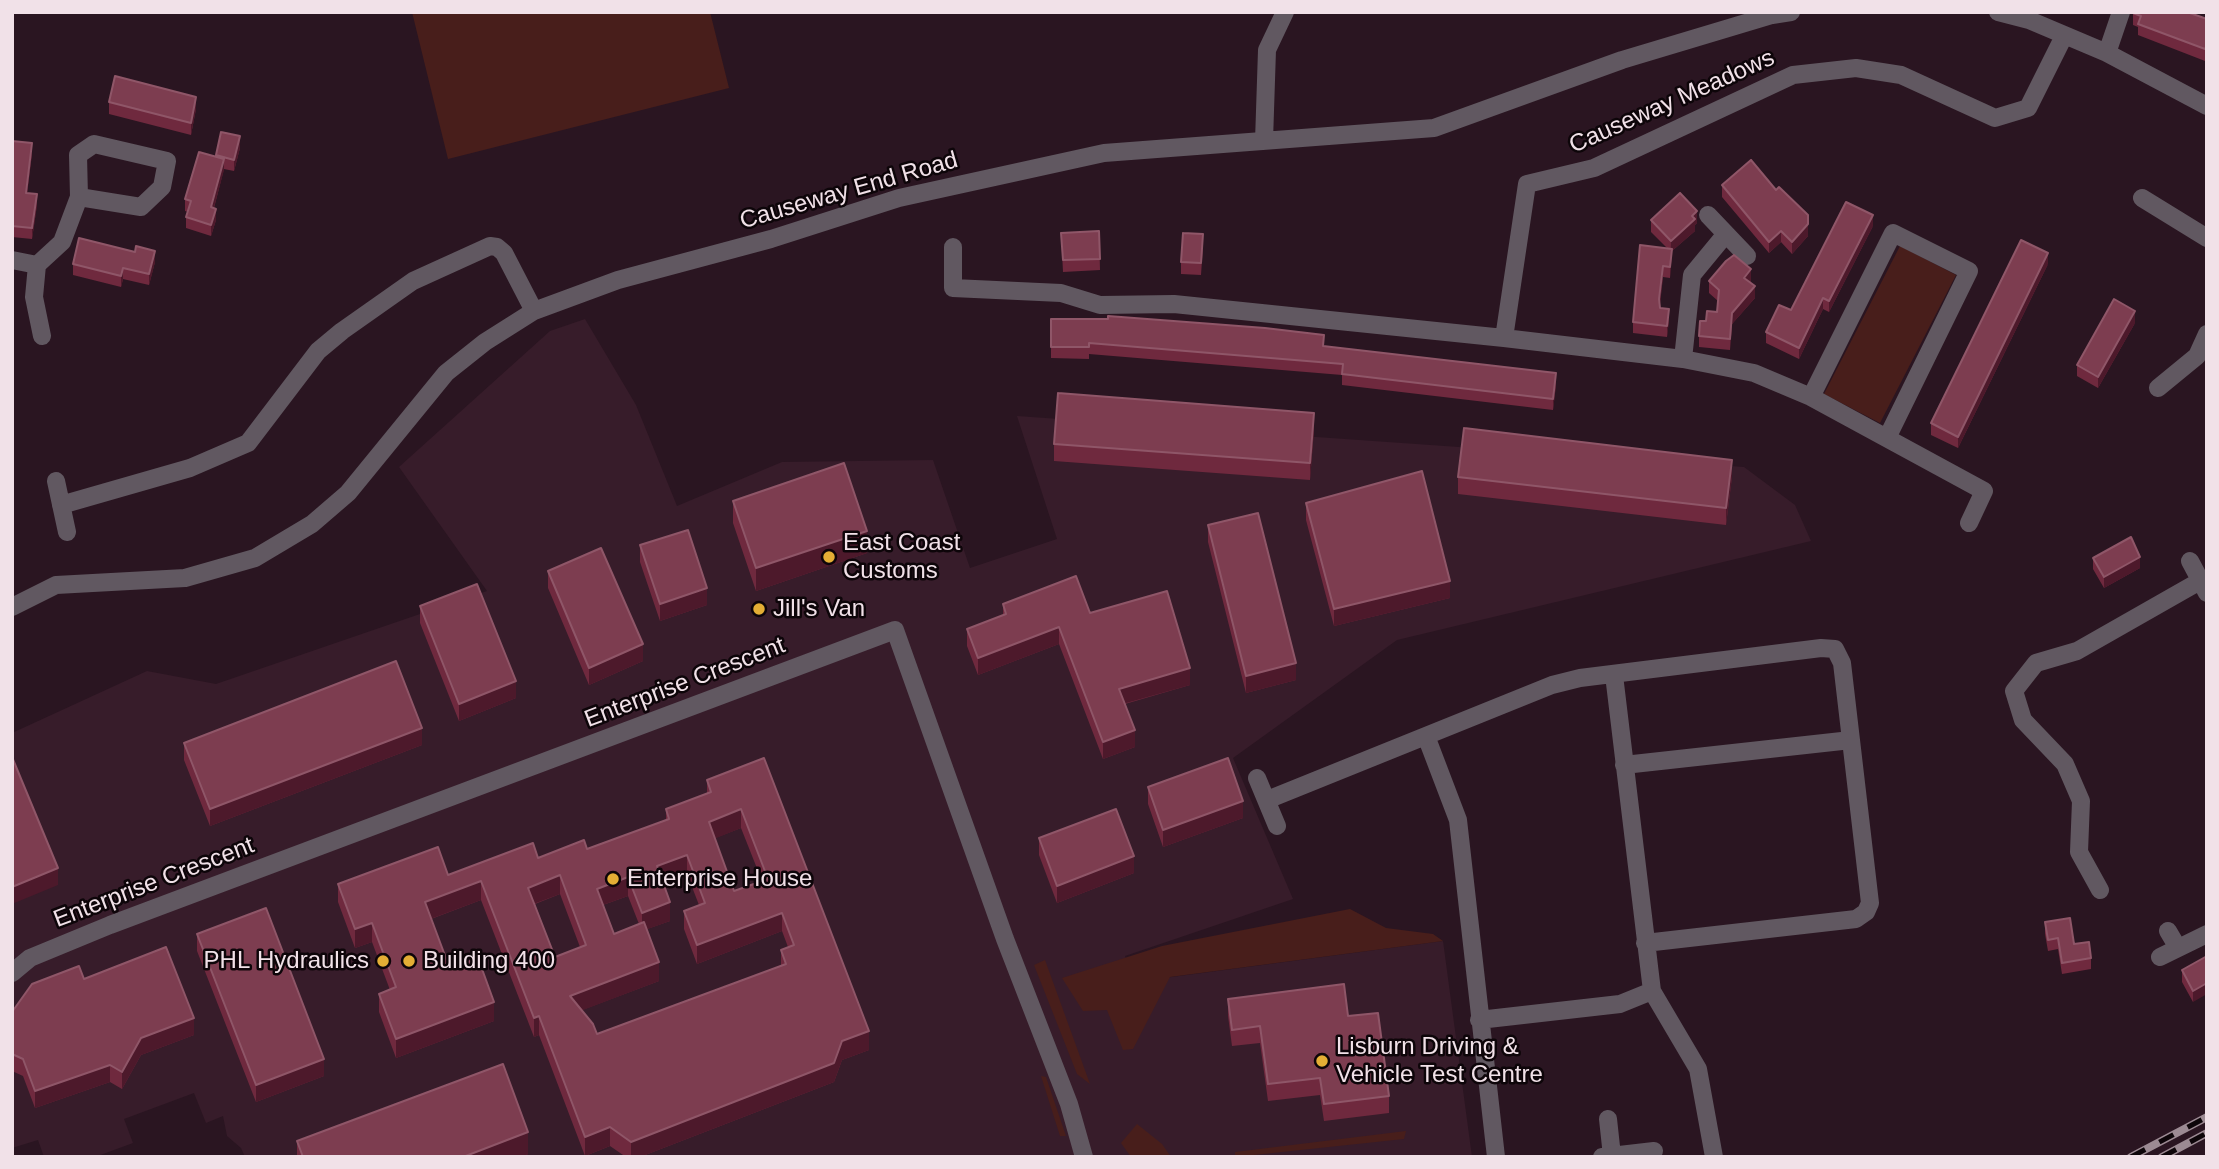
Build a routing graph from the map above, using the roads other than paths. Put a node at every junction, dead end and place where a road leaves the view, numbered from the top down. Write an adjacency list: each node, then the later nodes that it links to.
1 (1285, 12): 8 (street)
2 (1791, 12): 8 (street, Causeway End Road)
3 (1998, 12): 5 (street)
4 (2121, 12): 6 (street)
5 (2064, 36): 6 (street); 21 (street, Causeway Meadows)
6 (2107, 53): 7 (street)
7 (2207, 106)
8 (1265, 141): 18 (street, Causeway End Road)
9 (79, 197): 9 (street); 17 (street)
10 (2142, 198): 13 (street)
11 (1708, 215): 12 (street)
12 (1725, 235): 15 (street); 23 (street)
13 (2207, 237)
14 (953, 247): 21 (street)
15 (1747, 256)
16 (12, 260): 17 (street)
17 (37, 265): 20 (street)
18 (534, 312): 28 (street); 33 (street, Causeway End Road)
19 (2207, 334): 22 (street)
20 (42, 336)
21 (1504, 338): 23 (street)
22 (2202, 358): 24 (street)
23 (1683, 359): 25 (street)
24 (2158, 388)
25 (1811, 397): 26 (street); 26 (street)
26 (1887, 438): 29 (street)
27 (56, 481): 28 (street)
28 (61, 505): 30 (street)
29 (1969, 523)
30 (66, 532)
31 (2190, 561): 32 (street)
32 (2203, 587): 41 (street)
33 (12, 607)
34 (1614, 675): 35 (street); 36 (street); 37 (street)
35 (1426, 736): 39 (street); 49 (street)
36 (1851, 740): 37 (street); 44 (street)
37 (1624, 765): 44 (street)
38 (1257, 778): 39 (street)
39 (1267, 800): 40 (street)
40 (1277, 826)
41 (2100, 890)
42 (2168, 931): 45 (street)
43 (2207, 934): 45 (street)
44 (1645, 943): 48 (street)
45 (2178, 948): 46 (street)
46 (2160, 957)
47 (12, 973): 53 (street, Enterprise Crescent)
48 (1652, 991): 49 (street); 55 (street)
49 (1479, 1020): 54 (street)
50 (1608, 1119): 52 (street)
51 (1654, 1152): 52 (street)
52 (1607, 1156)
53 (1084, 1157)
54 (1496, 1157)
55 (1714, 1157)

